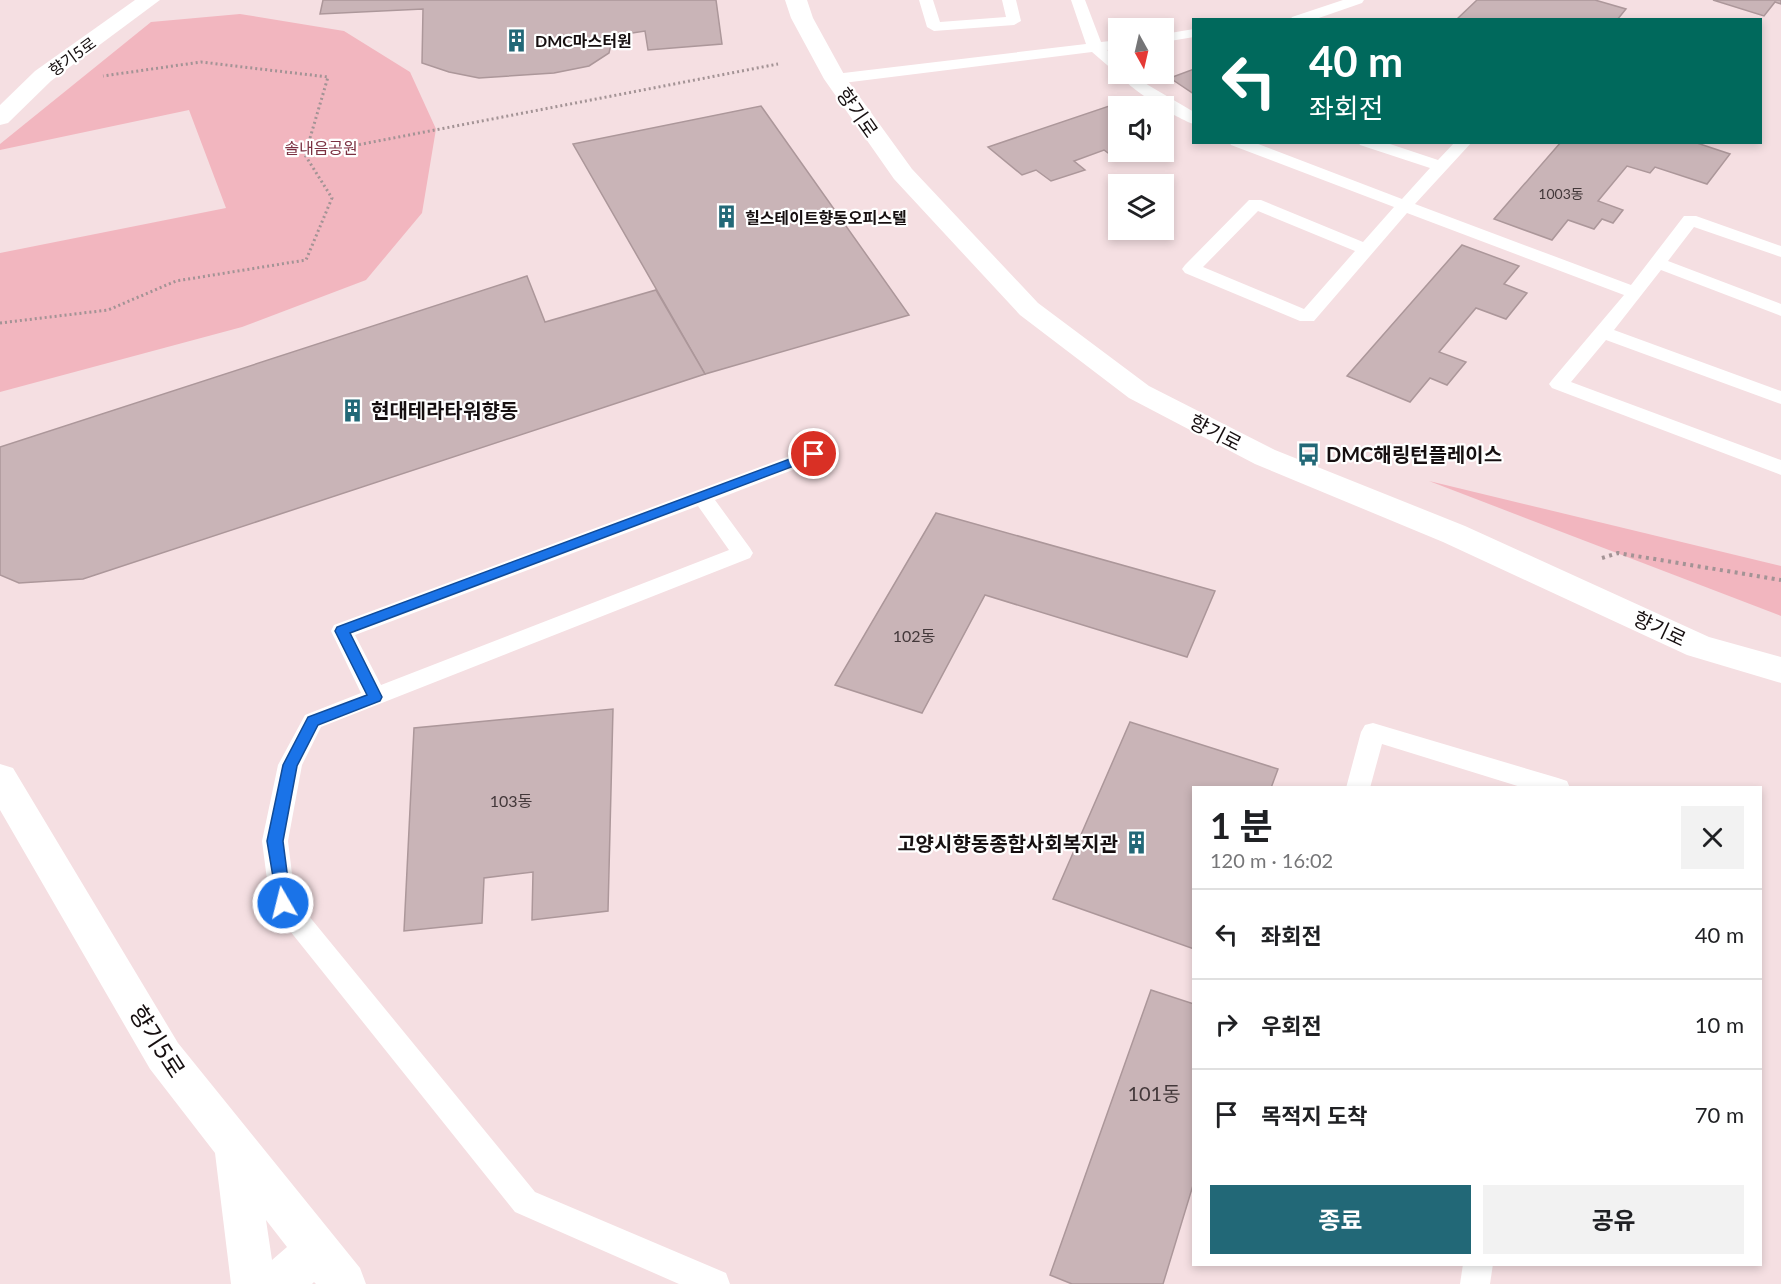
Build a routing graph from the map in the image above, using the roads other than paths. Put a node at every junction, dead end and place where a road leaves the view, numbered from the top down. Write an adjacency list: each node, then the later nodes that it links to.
1 (150, 0): 15 (main road, 향기5로)
2 (796, 0): 13 (main road, 향기로)
3 (926, 0): 4 (lane)
4 (1009, 0)
5 (1077, 0): 11 (lane)
6 (1357, 0): 7 (lane)
7 (1303, 18)
8 (1192, 33): 9 (lane)
9 (1174, 36)
10 (1108, 45): 11 (lane)
11 (1095, 47): 12 (lane); 13 (lane)
12 (1108, 58)
13 (835, 79): 32 (main road, 향기로)
14 (1138, 84): 16 (lane)
15 (0, 118)
16 (1192, 118)
17 (1242, 144): 21 (lane)
18 (1372, 144): 20 (lane)
19 (1462, 144): 20 (lane)
20 (1442, 167): 21 (lane)
21 (1403, 207): 22 (lane); 25 (lane)
22 (1366, 249): 22 (lane)
23 (1781, 252): 24 (lane)
24 (1658, 263): 25 (lane); 26 (lane)
25 (1635, 294): 27 (lane)
26 (1781, 310)
27 (1602, 332): 28 (lane); 30 (lane)
28 (1781, 398)
29 (814, 454): 31 (lane)
30 (1781, 468)
31 (702, 497): 33 (lane); 33 (lane)
32 (1781, 670)
33 (375, 697): 43 (lane)
34 (0, 778): 37 (main road, 향기5로)
35 (1359, 786): 36 (lane)
36 (1551, 786)
37 (236, 1147): 38 (main road, 향기5로); 40 (main road)
38 (317, 1250): 41 (main road); 42 (main road, 향기5로)
39 (1478, 1266): 44 (lane)
40 (253, 1284)
41 (278, 1284)
42 (344, 1284)
43 (715, 1284)
44 (1475, 1284)

